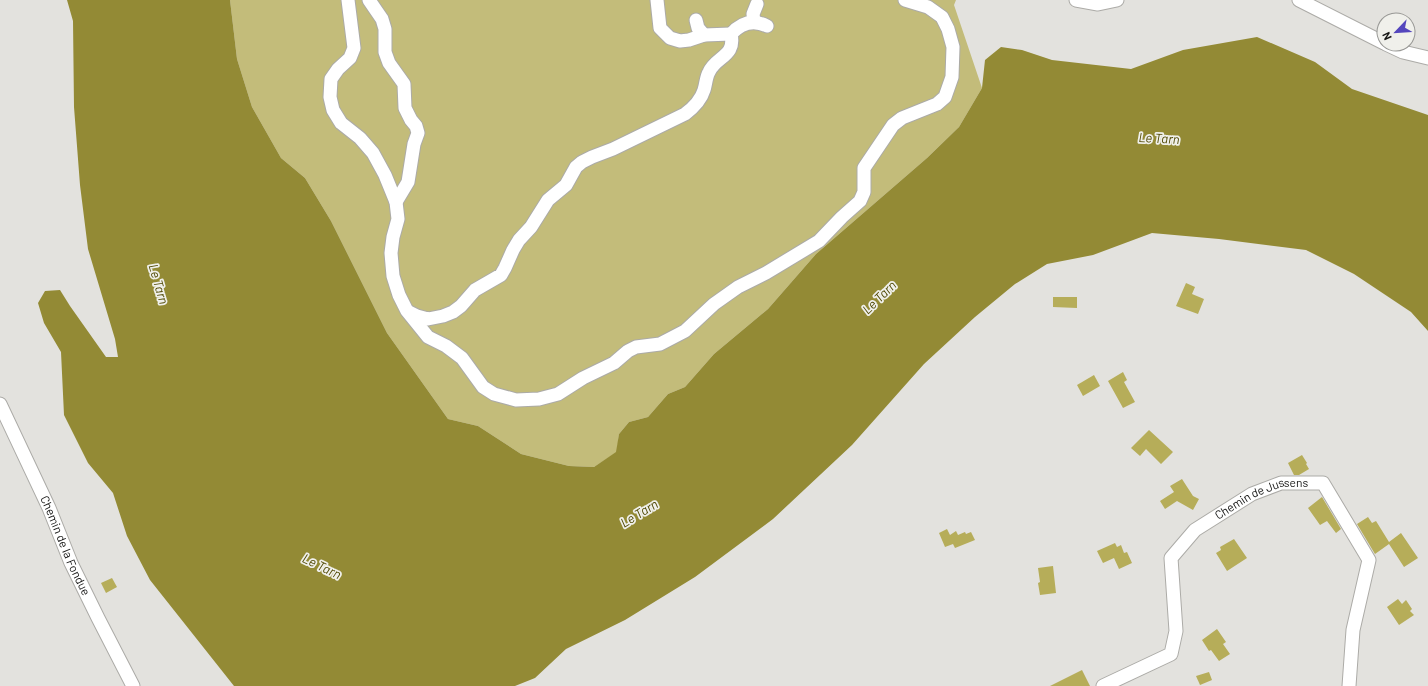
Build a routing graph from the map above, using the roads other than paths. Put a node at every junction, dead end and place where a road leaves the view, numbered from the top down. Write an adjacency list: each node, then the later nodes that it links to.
1 (348, 0): 17 (street)
2 (369, 0): 17 (street)
3 (656, 0): 13 (street)
4 (905, 0): 18 (street)
5 (1076, 0): 6 (street)
6 (1117, 0)
7 (1299, 0): 14 (street)
8 (757, 4): 10 (street)
9 (696, 20): 13 (street)
10 (754, 22): 11 (street); 12 (street)
11 (767, 26)
12 (731, 34): 13 (street); 18 (street)
13 (704, 35)
14 (1376, 38)
15 (1403, 52): 16 (street)
16 (1428, 58)
17 (396, 202): 18 (street)
18 (407, 311)
19 (0, 404): 20 (street, Chemin de la Fondue)
20 (133, 686)
21 (1103, 686): 22 (street, Chemin de Jussens)
22 (1349, 686)

